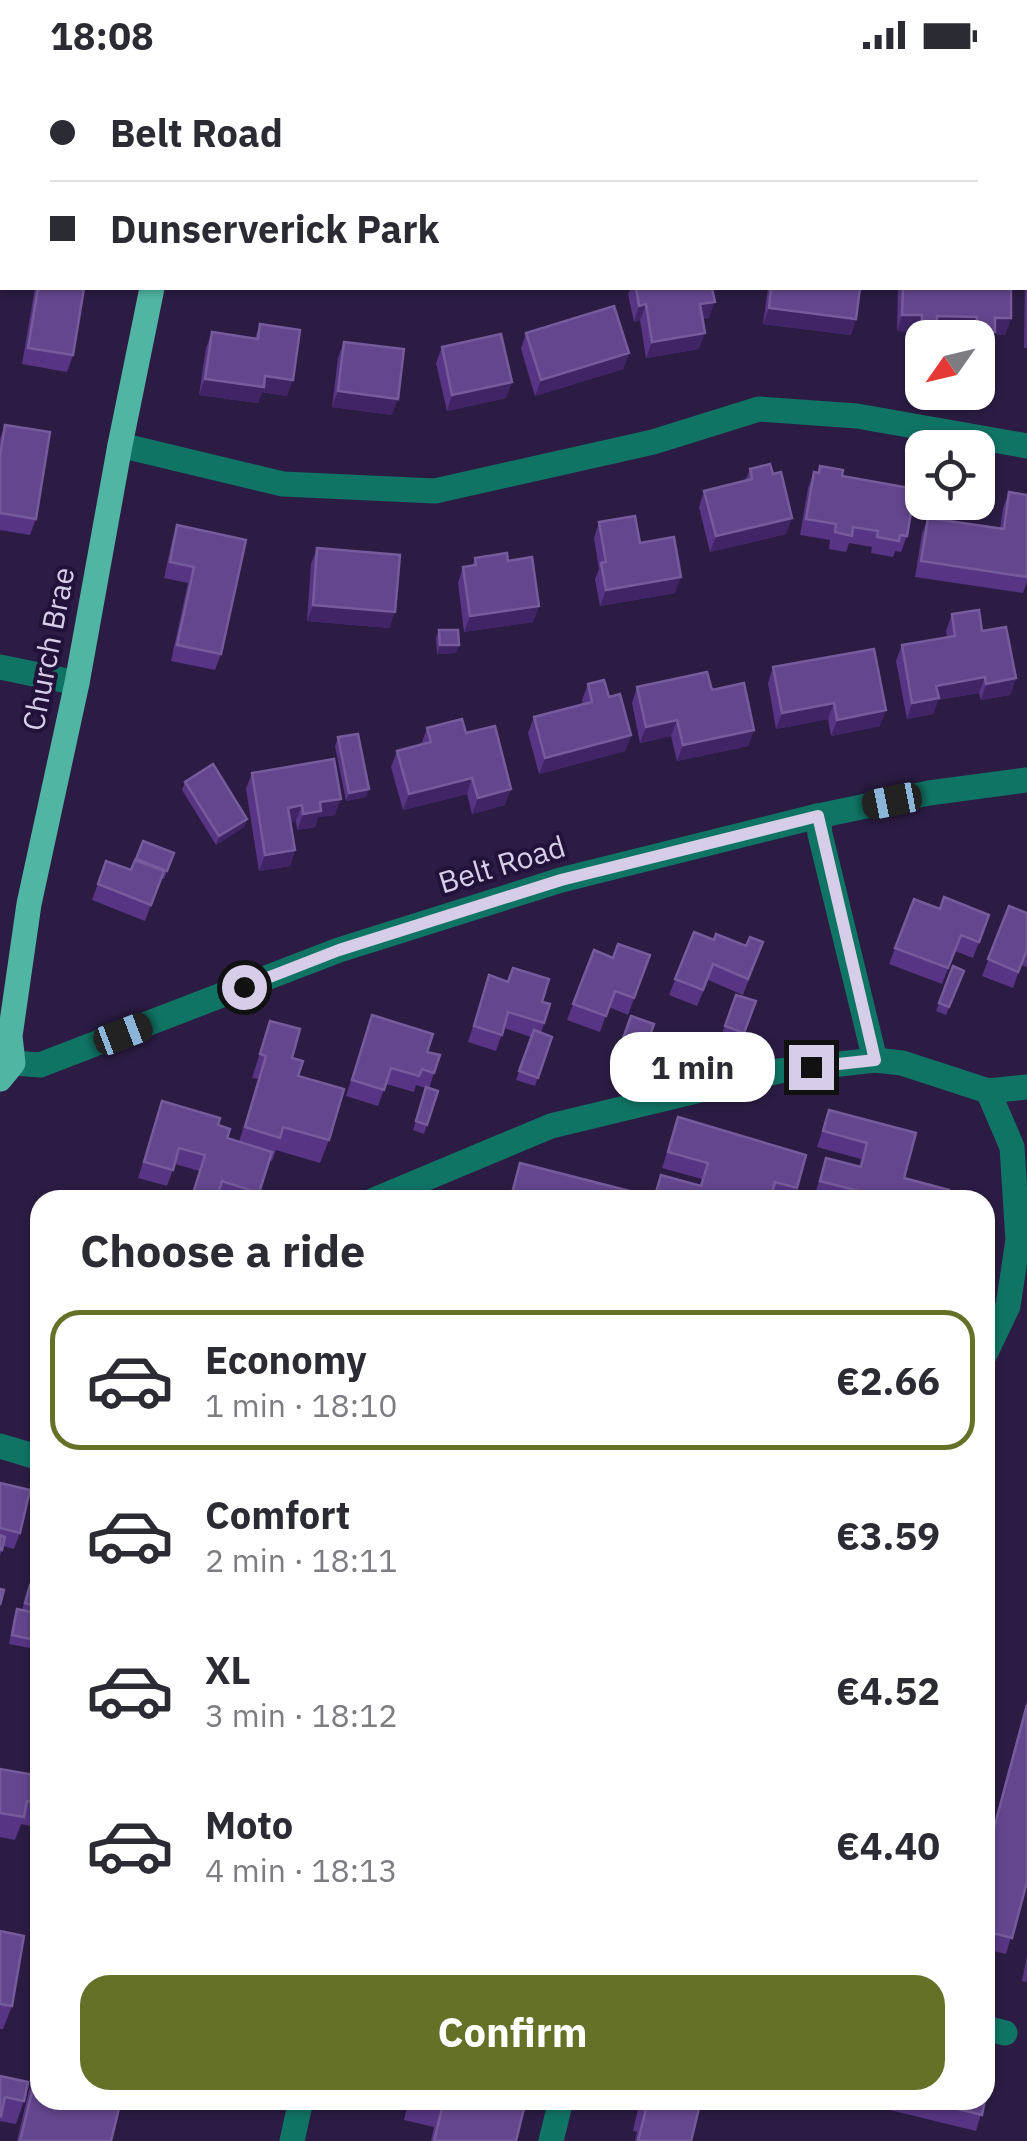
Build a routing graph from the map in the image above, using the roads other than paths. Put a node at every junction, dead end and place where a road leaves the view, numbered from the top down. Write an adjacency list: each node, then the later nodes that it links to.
1 (152, 290): 2 (main road, Church Brae)
2 (120, 445): 3 (street); 5 (main road, Church Brae)
3 (1027, 446)
4 (0, 667): 5 (street)
5 (77, 683): 9 (main road, Church Brae)
6 (1027, 780): 7 (street, Belt Road)
7 (818, 816): 8 (street); 9 (street, Belt Road)
8 (875, 1060): 11 (street); 12 (street)
9 (6, 1071)
10 (1027, 1087): 11 (street)
11 (988, 1091): 13 (street)
12 (398, 1190)
13 (995, 1333)
14 (0, 1446): 15 (street)
15 (30, 1455)
16 (299, 2110): 18 (street)
17 (558, 2110): 19 (street)
18 (292, 2141)
19 (551, 2141)

